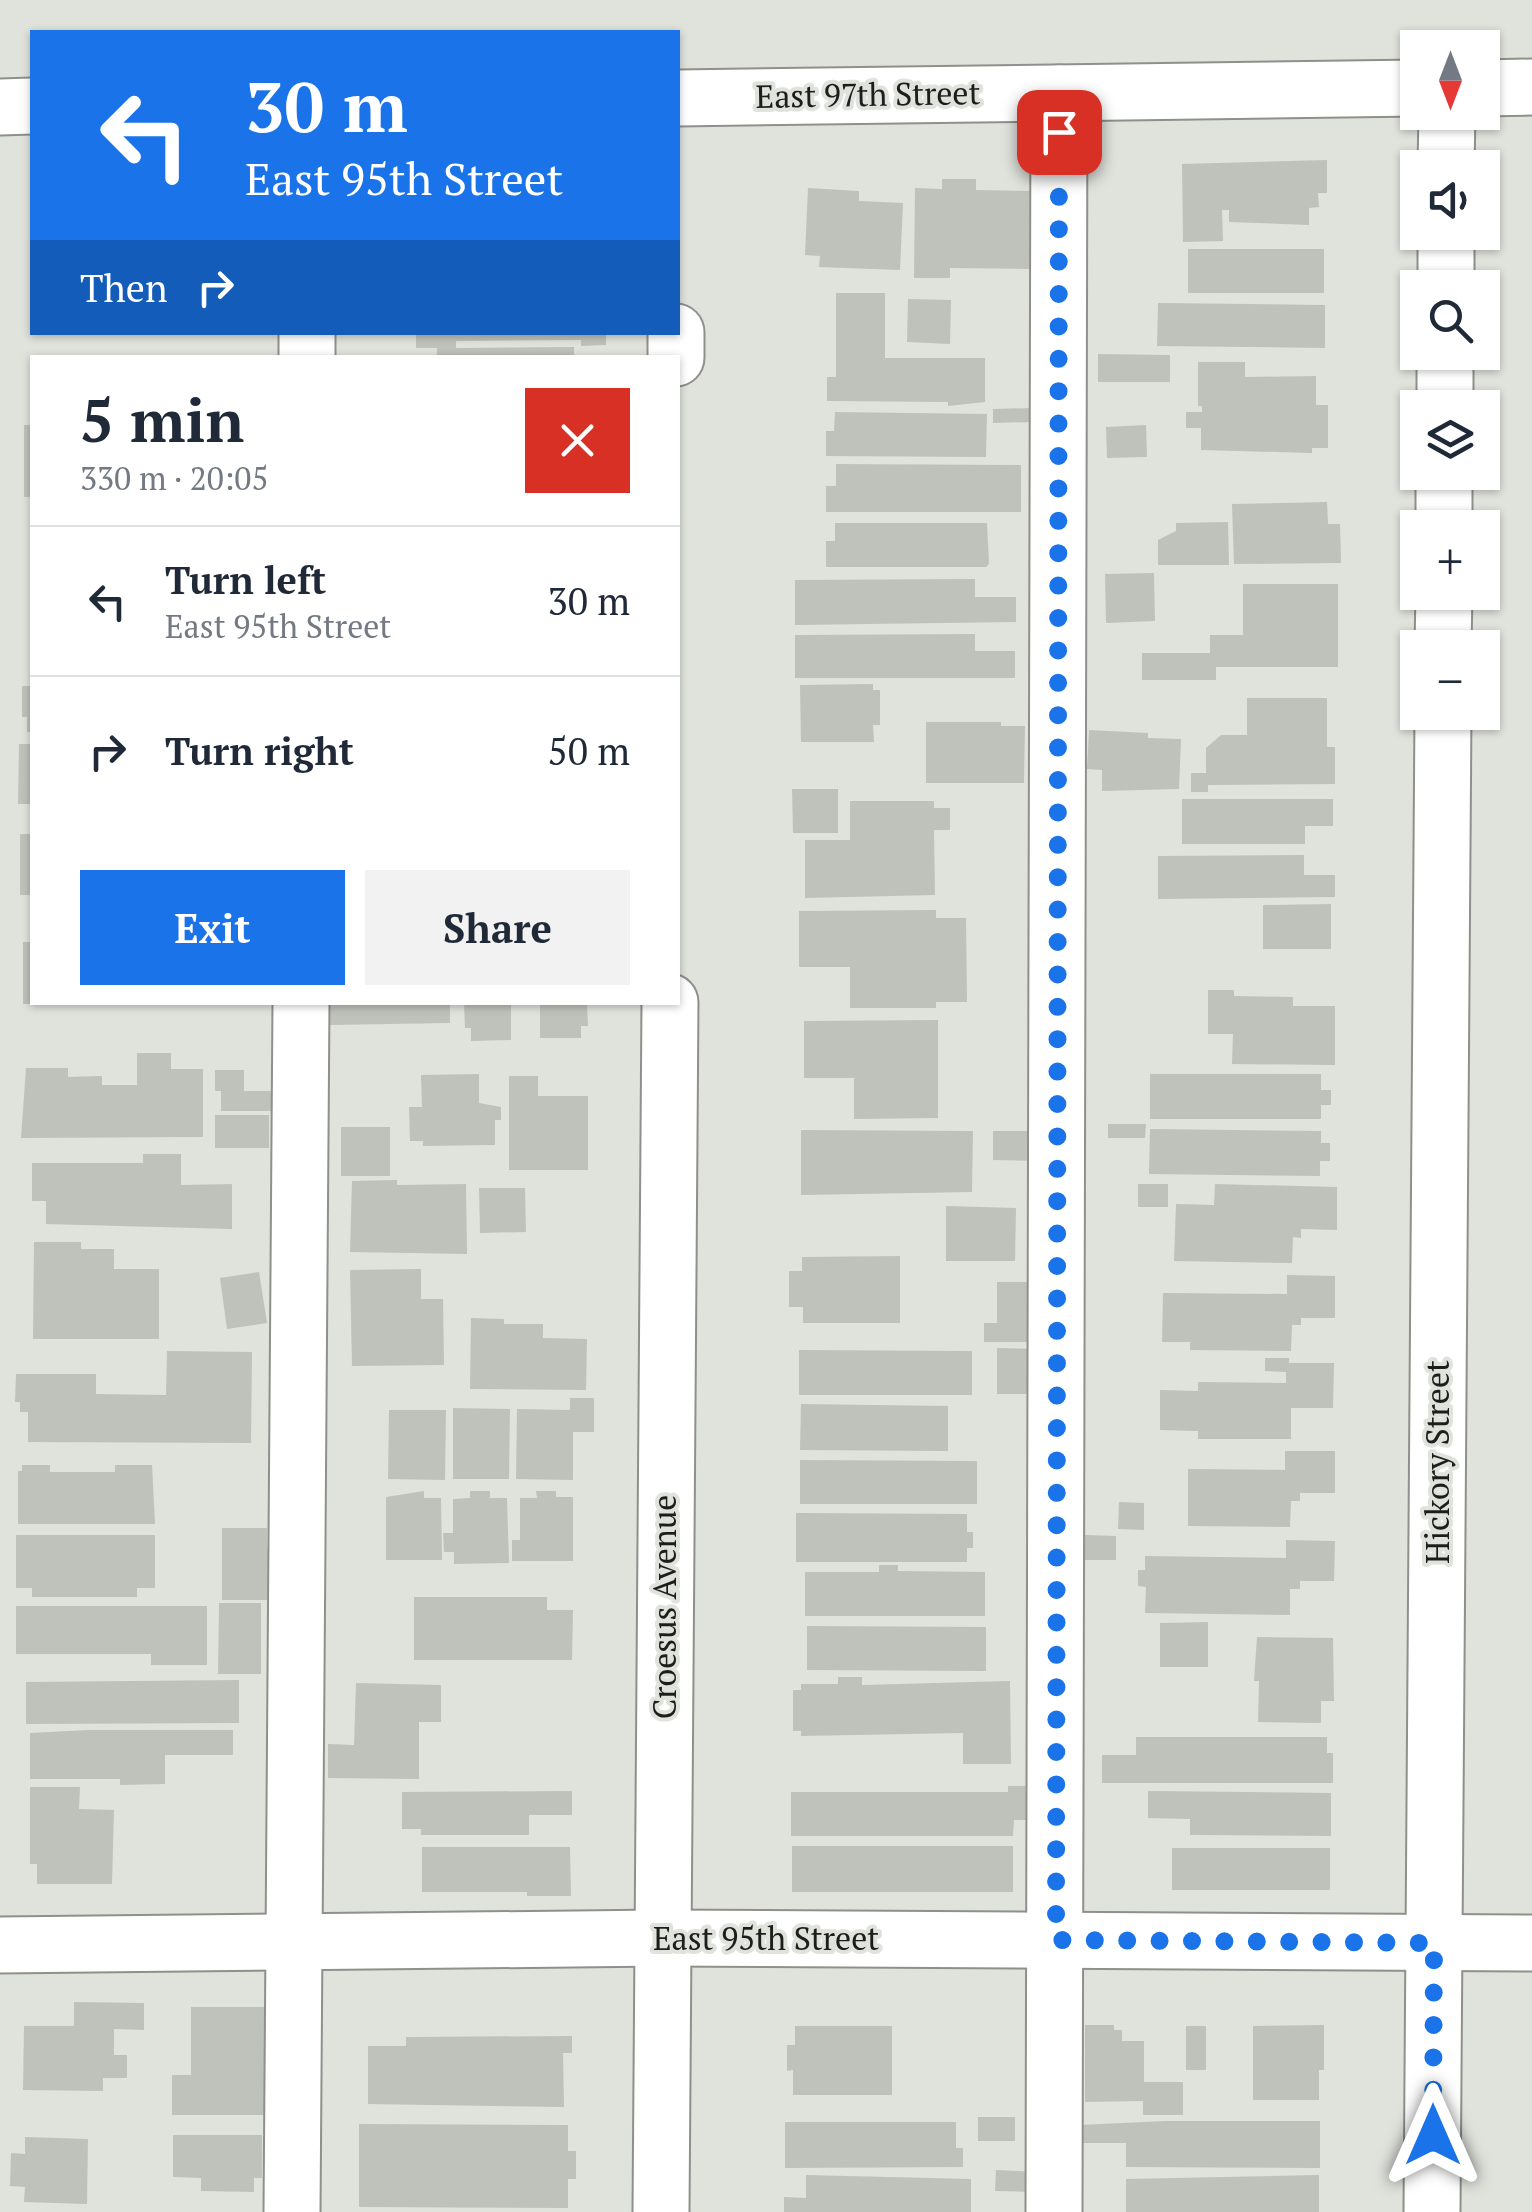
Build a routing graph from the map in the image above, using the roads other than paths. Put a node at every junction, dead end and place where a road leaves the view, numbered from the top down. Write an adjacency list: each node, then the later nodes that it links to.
1 (1532, 87): 3 (street)
2 (1400, 88): 4 (street, East 97th Street)
3 (1500, 88)
4 (1060, 93): 5 (street, East 97th Street); 12 (street)
5 (680, 98)
6 (30, 106): 7 (street)
7 (0, 107)
8 (1443, 730): 14 (street, Hickory Street)
9 (301, 1005): 13 (street)
10 (670, 1005): 11 (street, Croesus Avenue)
11 (662, 1938): 12 (street, East 95th Street); 13 (street, East 95th Street); 18 (street, Croesus Avenue)
12 (1056, 1940): 14 (street, East 95th Street); 19 (street)
13 (292, 1942): 16 (street, East 95th Street); 17 (street)
14 (1434, 1943): 15 (street, East 95th Street); 20 (street, Hickory Street)
15 (1532, 1943)
16 (0, 1945)
17 (292, 2212)
18 (662, 2212)
19 (1054, 2212)
20 (1432, 2212)

